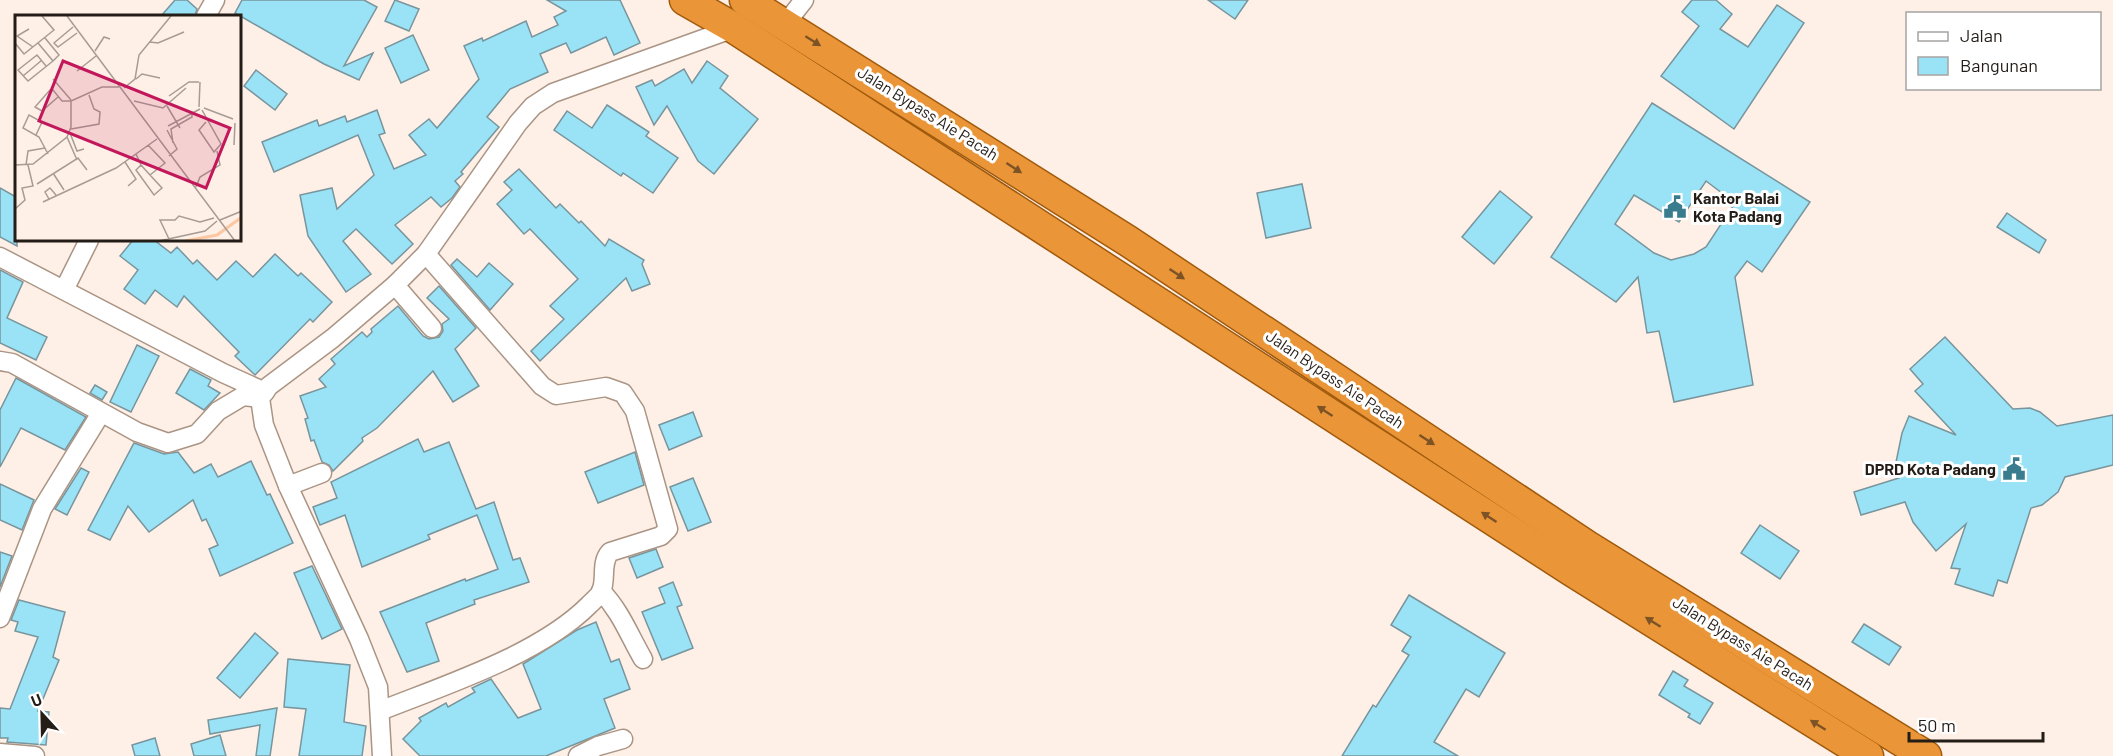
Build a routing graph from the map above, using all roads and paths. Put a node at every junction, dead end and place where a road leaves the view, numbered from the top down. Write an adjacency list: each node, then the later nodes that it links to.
1 (215, 0): 5 (street)
2 (685, 0): 7 (highway)
3 (745, 0): 6 (highway, Jalan Bypass Aie Pacah)
4 (804, 0): 6 (street)
5 (207, 15)
6 (786, 23): 8 (highway, Jalan Bypass Aie Pacah, one-way to 8)
7 (734, 28): 9 (highway); 11 (street)
8 (931, 115): 9 (highway); 31 (highway, Jalan Bypass Aie Pacah, one-way to 31)
9 (914, 144): 30 (highway, one-way to 9)
10 (88, 242): 14 (street)
11 (426, 254): 13 (street); 21 (street)
12 (0, 257): 14 (street)
13 (395, 285): 15 (street); 17 (street)
14 (64, 290): 17 (street)
15 (432, 328)
16 (0, 361): 18 (street)
17 (262, 395): 18 (street); 20 (street)
18 (101, 413): 22 (street)
19 (322, 473): 20 (street)
20 (288, 486): 24 (street)
21 (602, 591): 23 (street); 24 (street)
22 (0, 618)
23 (643, 659)
24 (380, 711): 27 (street)
25 (623, 739): 29 (street)
26 (0, 753): 28 (street)
27 (383, 755)
28 (35, 756)
29 (578, 756)
30 (1868, 756)
31 (1926, 756)

